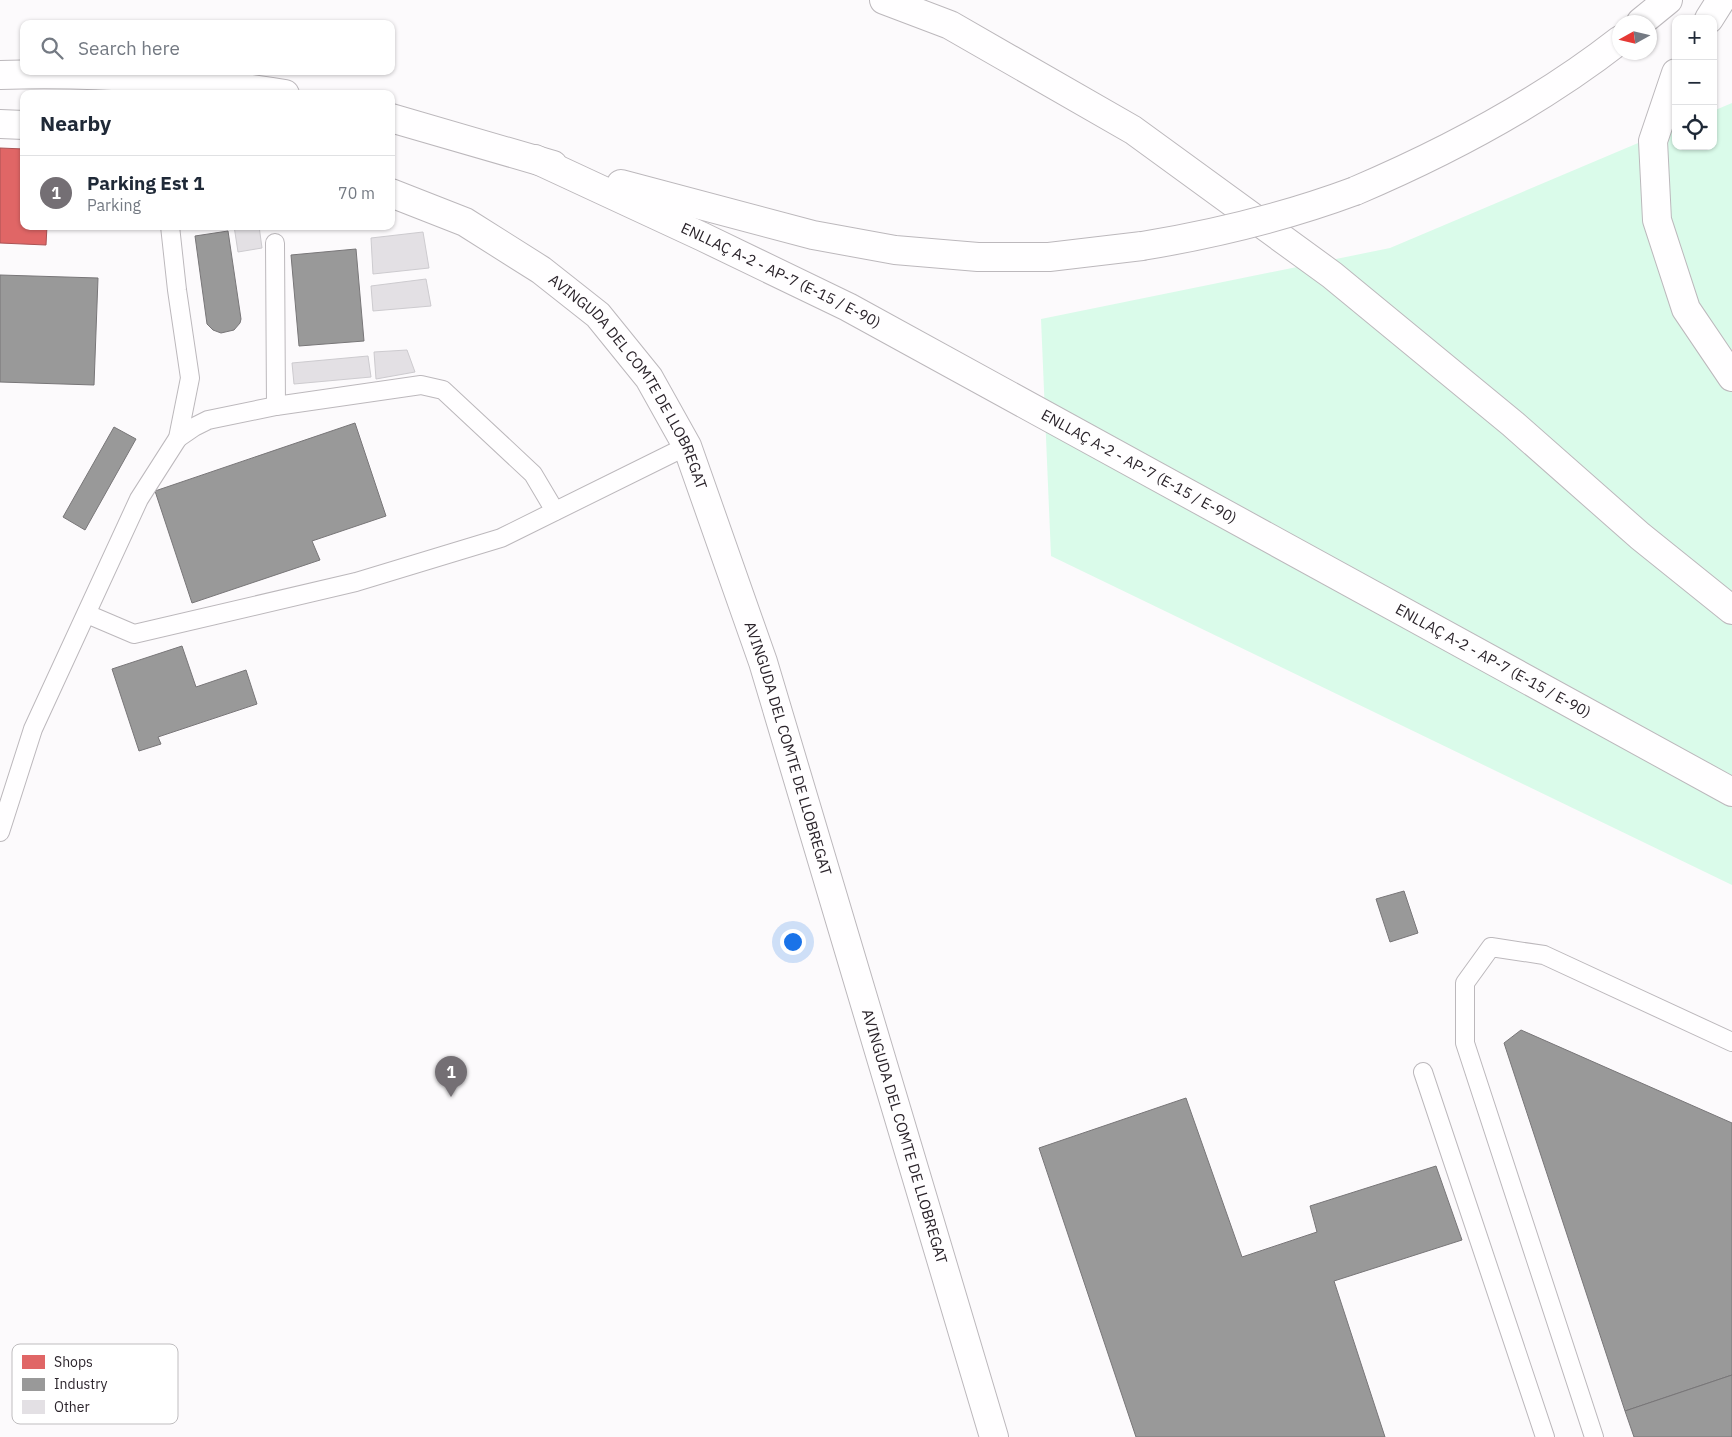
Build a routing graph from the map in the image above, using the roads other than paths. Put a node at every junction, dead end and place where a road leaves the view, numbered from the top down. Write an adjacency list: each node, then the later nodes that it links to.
1 (884, 0): 24 (main road)
2 (1668, 0): 4 (main road)
3 (1721, 0): 5 (main road)
4 (1650, 15)
5 (1712, 15)
6 (1612, 46): 15 (main road, bridge)
7 (21, 75): 9 (main road)
8 (73, 75): 11 (main road)
9 (0, 76)
10 (1672, 85): 19 (main road)
11 (260, 90)
12 (395, 119): 15 (main road)
13 (0, 124): 14 (main road)
14 (20, 125)
15 (535, 160): 26 (main road, ENLLAÇ A-2 - AP-7 (E-15 / E-90))
16 (395, 195): 22 (main road, AVINGUDA DEL COMTE DE LLOBREGAT)
17 (170, 230): 21 (lane)
18 (275, 243): 20 (lane)
19 (1732, 377)
20 (276, 406): 21 (lane); 23 (lane)
21 (178, 438): 25 (lane)
22 (687, 446): 23 (lane); 30 (main road, AVINGUDA DEL COMTE DE LLOBREGAT)
23 (554, 512): 25 (lane)
24 (1732, 610)
25 (87, 614): 27 (lane)
26 (1732, 792)
27 (0, 832)
28 (1732, 1042): 32 (lane)
29 (1422, 1072): 31 (lane)
30 (994, 1437)
31 (1545, 1437)
32 (1594, 1437)

